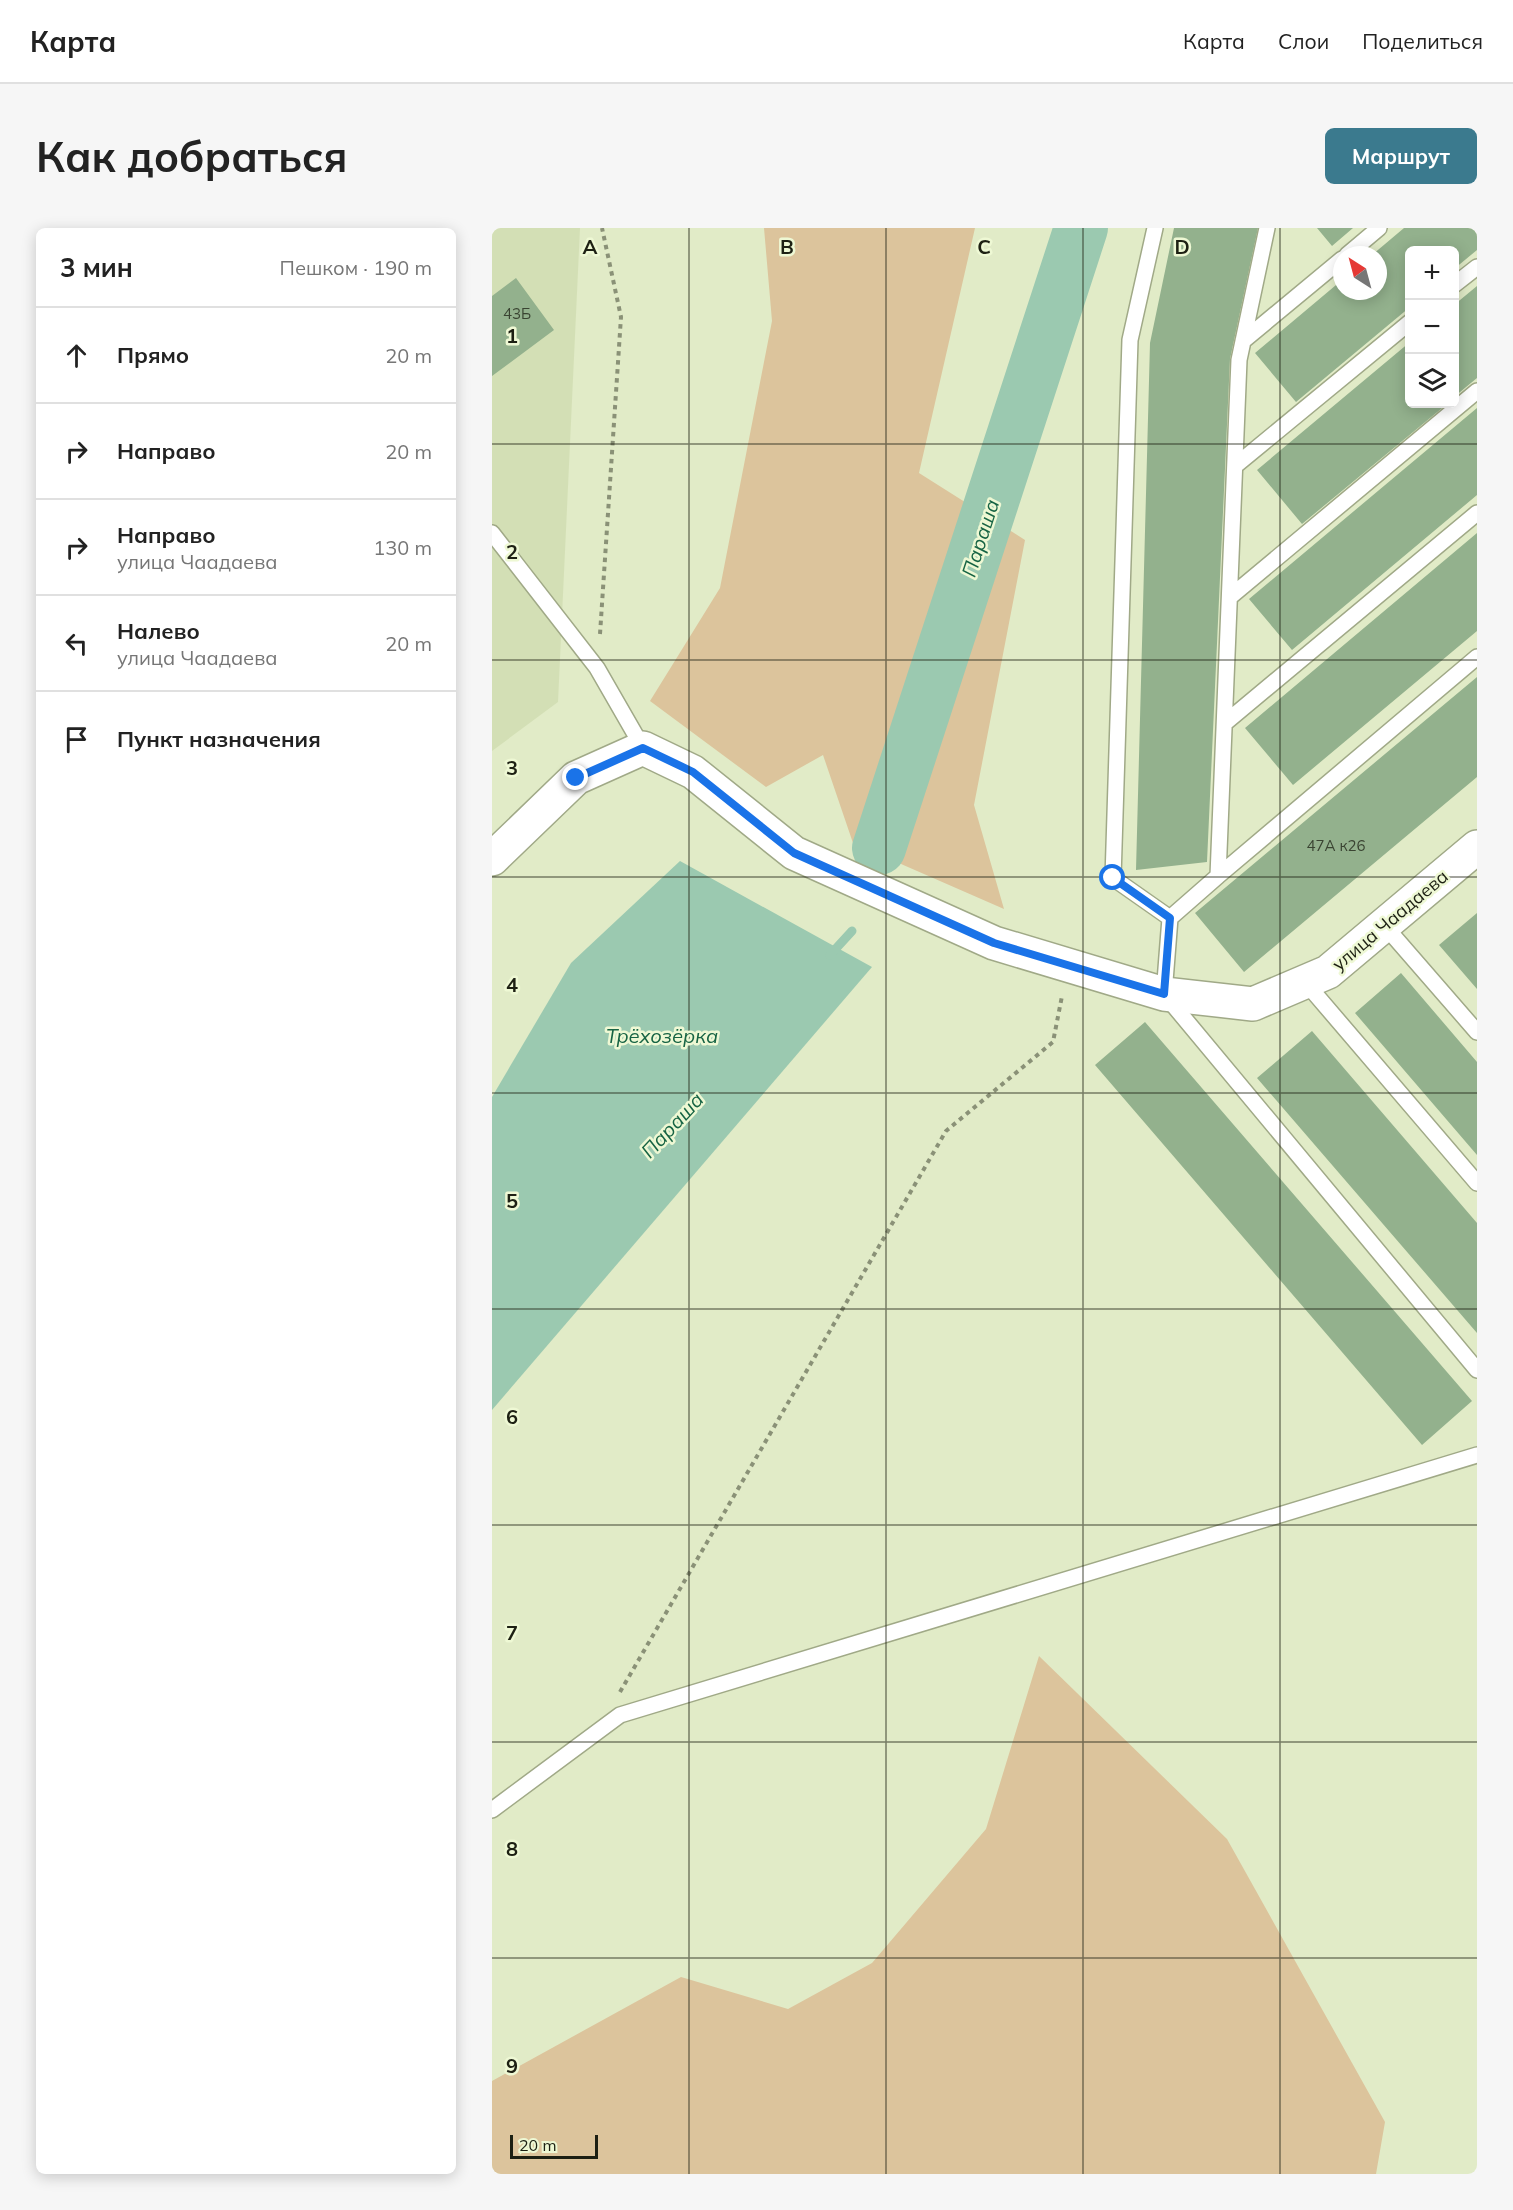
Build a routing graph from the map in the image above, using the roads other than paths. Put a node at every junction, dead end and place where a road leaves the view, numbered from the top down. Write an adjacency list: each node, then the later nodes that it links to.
1 (1155, 228): 21 (lane)
2 (1267, 228): 9 (lane)
3 (1379, 228): 4 (lane)
4 (1358, 246)
5 (1333, 267): 9 (lane)
6 (1477, 267): 7 (lane)
7 (1459, 282)
8 (1405, 326): 11 (lane)
9 (1244, 341): 11 (lane)
10 (1477, 392): 14 (lane)
11 (1235, 466): 14 (lane)
12 (1477, 513): 16 (lane)
13 (492, 533): 17 (lane)
14 (1230, 597): 16 (lane)
15 (1477, 657): 20 (lane)
16 (1224, 723): 20 (lane)
17 (643, 748): 19 (street); 24 (street, улица Чаадаева)
18 (1476, 851): 22 (street, улица Чаадаева)
19 (492, 859)
20 (1218, 876): 21 (lane)
21 (1170, 918): 24 (lane)
22 (1384, 925): 23 (street, улица Чаадаева); 25 (lane)
23 (1305, 982): 24 (street, улица Чаадаева); 26 (lane)
24 (1164, 994): 27 (lane)
25 (1477, 1032)
26 (1477, 1183)
27 (1477, 1370)
28 (1477, 1455): 29 (lane)
29 (492, 1810)

